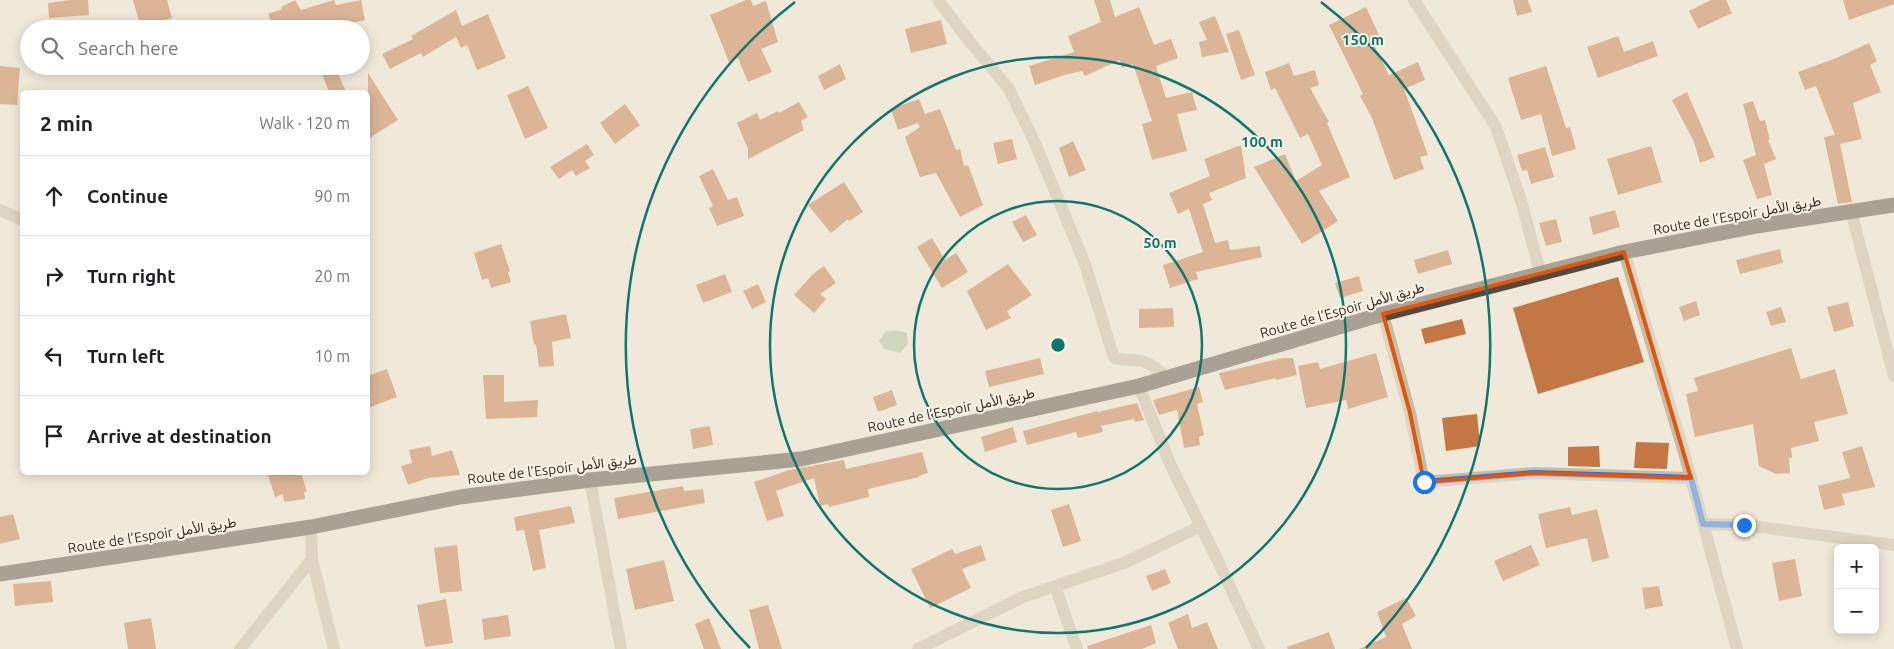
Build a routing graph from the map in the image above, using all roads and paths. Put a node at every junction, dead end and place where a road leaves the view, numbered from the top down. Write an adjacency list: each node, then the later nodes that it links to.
1 (938, 0): 11 (street)
2 (1414, 0): 8 (street)
3 (1894, 205): 5 (highway, Route de l’Espoir طريق الأمل)
4 (0, 210): 6 (street)
5 (1851, 211): 7 (highway, Route de l’Espoir طريق الأمل); 10 (street)
6 (20, 219)
7 (1624, 252): 8 (highway, Route de l’Espoir طريق الأمل); 13 (street)
8 (1540, 272): 9 (highway, Route de l’Espoir طريق الأمل)
9 (1383, 314): 11 (highway, Route de l’Espoir طريق الأمل); 13 (street)
10 (1894, 376)
11 (1167, 378): 12 (highway, Route de l’Espoir طريق الأمل)
12 (1139, 386): 14 (highway, Route de l’Espoir طريق الأمل); 16 (street)
13 (1691, 478): 15 (street)
14 (590, 480): 17 (highway, Route de l’Espoir طريق الأمل); 24 (street)
15 (1703, 524): 18 (street); 28 (street)
16 (1201, 526): 21 (street); 27 (street)
17 (311, 527): 19 (street); 20 (highway, Route de l’Espoir طريق الأمل)
18 (1894, 545)
19 (312, 559): 22 (street); 23 (street)
20 (0, 574)
21 (1056, 586): 25 (street); 26 (street)
22 (240, 649)
23 (334, 649)
24 (621, 649)
25 (918, 649)
26 (1077, 649)
27 (1259, 649)
28 (1737, 649)

